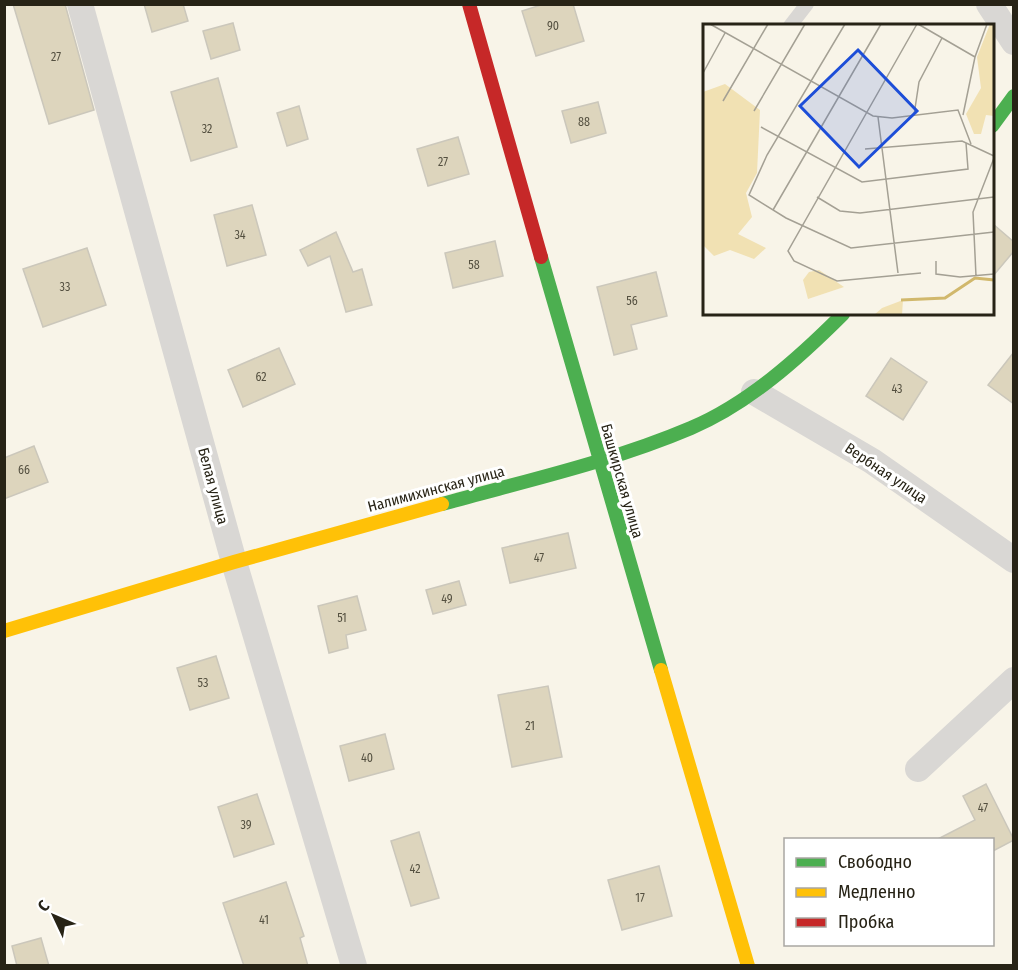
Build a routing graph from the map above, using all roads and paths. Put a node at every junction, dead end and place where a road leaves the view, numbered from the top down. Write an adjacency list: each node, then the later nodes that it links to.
1 (80, 4): 13 (street, Белая улица)
2 (469, 4): 11 (street, Башкирская улица)
3 (807, 4): 5 (lane)
4 (989, 4): 6 (street)
5 (792, 24)
6 (1014, 42)
7 (1014, 96): 8 (street)
8 (994, 125)
9 (842, 315): 10 (street, Налимихинская улица)
10 (754, 392): 11 (street, Налимихинская улица); 12 (street, Вербная улица)
11 (599, 461): 13 (street, Налимихинская улица); 18 (street, Башкирская улица)
12 (1014, 560)
13 (234, 562): 14 (street, Налимихинская улица); 17 (street, Белая улица)
14 (4, 631)
15 (1014, 680): 16 (street)
16 (918, 769)
17 (354, 966)
18 (748, 966)

